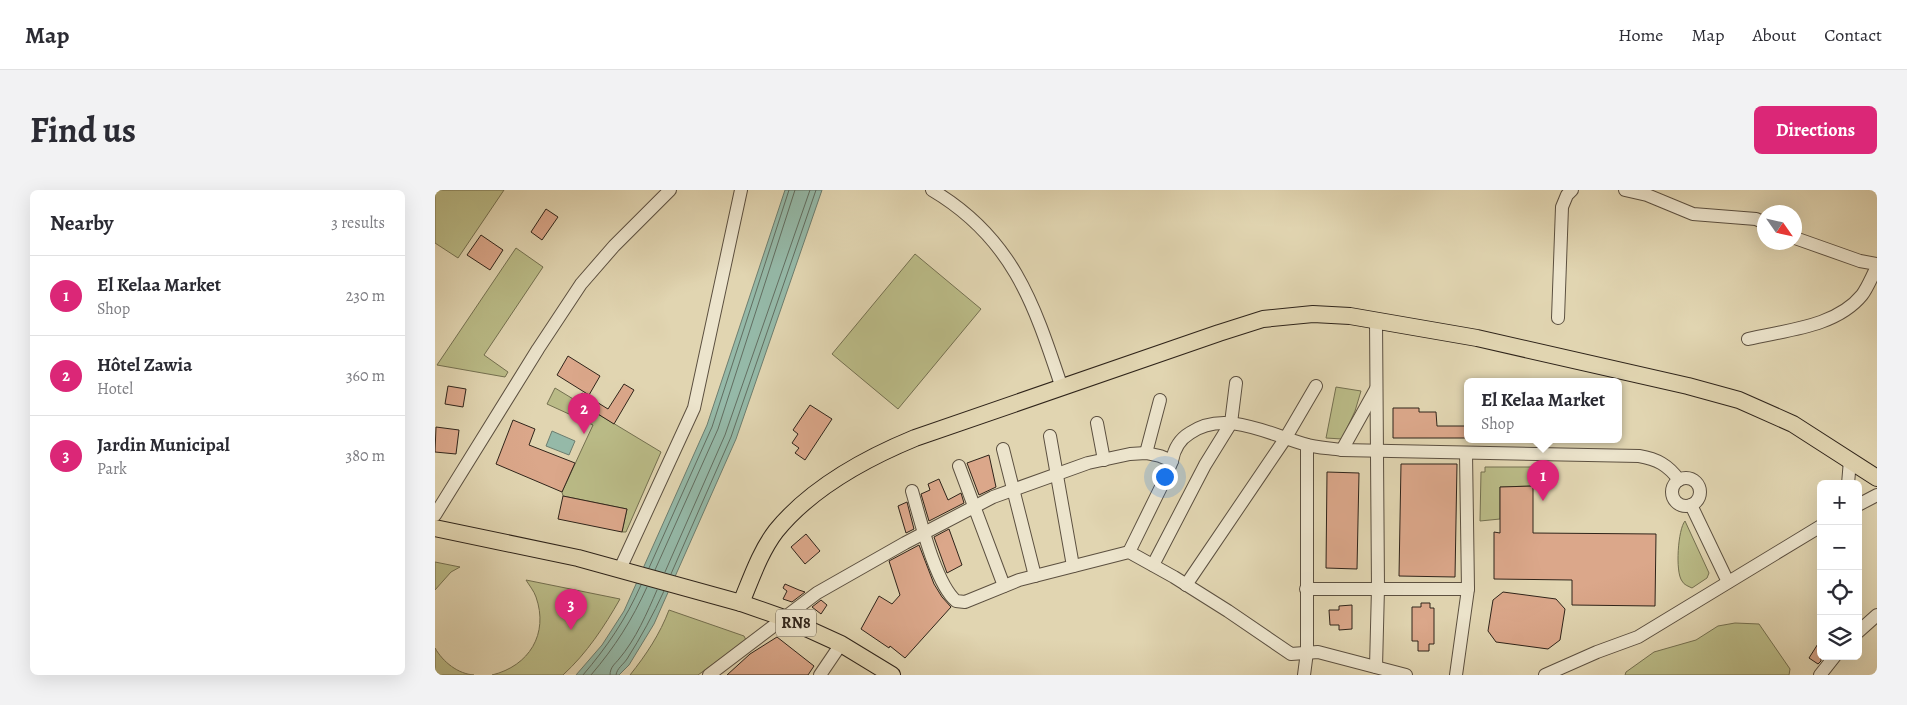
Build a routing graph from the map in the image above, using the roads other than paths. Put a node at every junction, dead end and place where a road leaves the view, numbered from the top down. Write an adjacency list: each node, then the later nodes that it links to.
1 (670, 190): 41 (street)
2 (741, 190): 48 (street)
3 (932, 190): 14 (street)
4 (1571, 190): 9 (street)
5 (1625, 190): 6 (street)
6 (1757, 219)
7 (1802, 240): 8 (street)
8 (1877, 266): 11 (street)
9 (1558, 318)
10 (1376, 321): 14 (main road); 15 (street); 28 (main road)
11 (1748, 339)
12 (1236, 383): 18 (street)
13 (1316, 386): 20 (street)
14 (1062, 388): 56 (main road)
15 (1377, 388): 23 (street); 24 (street)
16 (1160, 400): 26 (street)
17 (1097, 423): 27 (street)
18 (1231, 423): 20 (street); 29 (street); 46 (street)
19 (1050, 436): 31 (street)
20 (1285, 438): 21 (street); 51 (street)
21 (1307, 445): 23 (street); 54 (street)
22 (1003, 449): 35 (street)
23 (1342, 450): 24 (street)
24 (1377, 451): 25 (street); 53 (street)
25 (1466, 452): 33 (street); 55 (street)
26 (1146, 454): 27 (street); 29 (street)
27 (1104, 460): 31 (street)
28 (1850, 460): 32 (main road); 34 (street)
29 (1172, 461): 45 (street)
30 (959, 466): 40 (street)
31 (1057, 474): 35 (street); 47 (street)
32 (1877, 478)
33 (1679, 480): 39 (street); 39 (street)
34 (1848, 480)
35 (1013, 490): 40 (street); 49 (street)
36 (911, 491): 44 (street)
37 (1877, 495): 38 (street)
38 (1862, 504)
39 (1691, 505): 50 (street)
40 (974, 507): 44 (street); 52 (street)
41 (435, 515)
42 (435, 528): 48 (main road, RN8)
43 (1817, 528): 50 (street)
44 (925, 533): 52 (street); 58 (street)
45 (1129, 552): 46 (street); 47 (street)
46 (1153, 565): 51 (street)
47 (1073, 566): 49 (street)
48 (624, 570): 56 (main road, RN8)
49 (1035, 576): 52 (street)
50 (1729, 582): 70 (street)
51 (1186, 584): 61 (street)
52 (1004, 586)
53 (1378, 588): 54 (street); 55 (street); 63 (street)
54 (1306, 589): 61 (street)
55 (1468, 589): 69 (street)
56 (741, 603): 58 (main road, RN8)
57 (1877, 615): 59 (street)
58 (784, 618): 60 (main road, RN8); 64 (street)
59 (1862, 628)
60 (841, 644): 65 (street); 66 (main road, RN8)
61 (1307, 652): 63 (street); 67 (street)
62 (1832, 660): 71 (street)
63 (1376, 667): 68 (street)
64 (709, 675)
65 (820, 675)
66 (892, 675)
67 (1304, 675)
68 (1406, 675)
69 (1456, 675)
70 (1545, 675)
71 (1820, 675)

